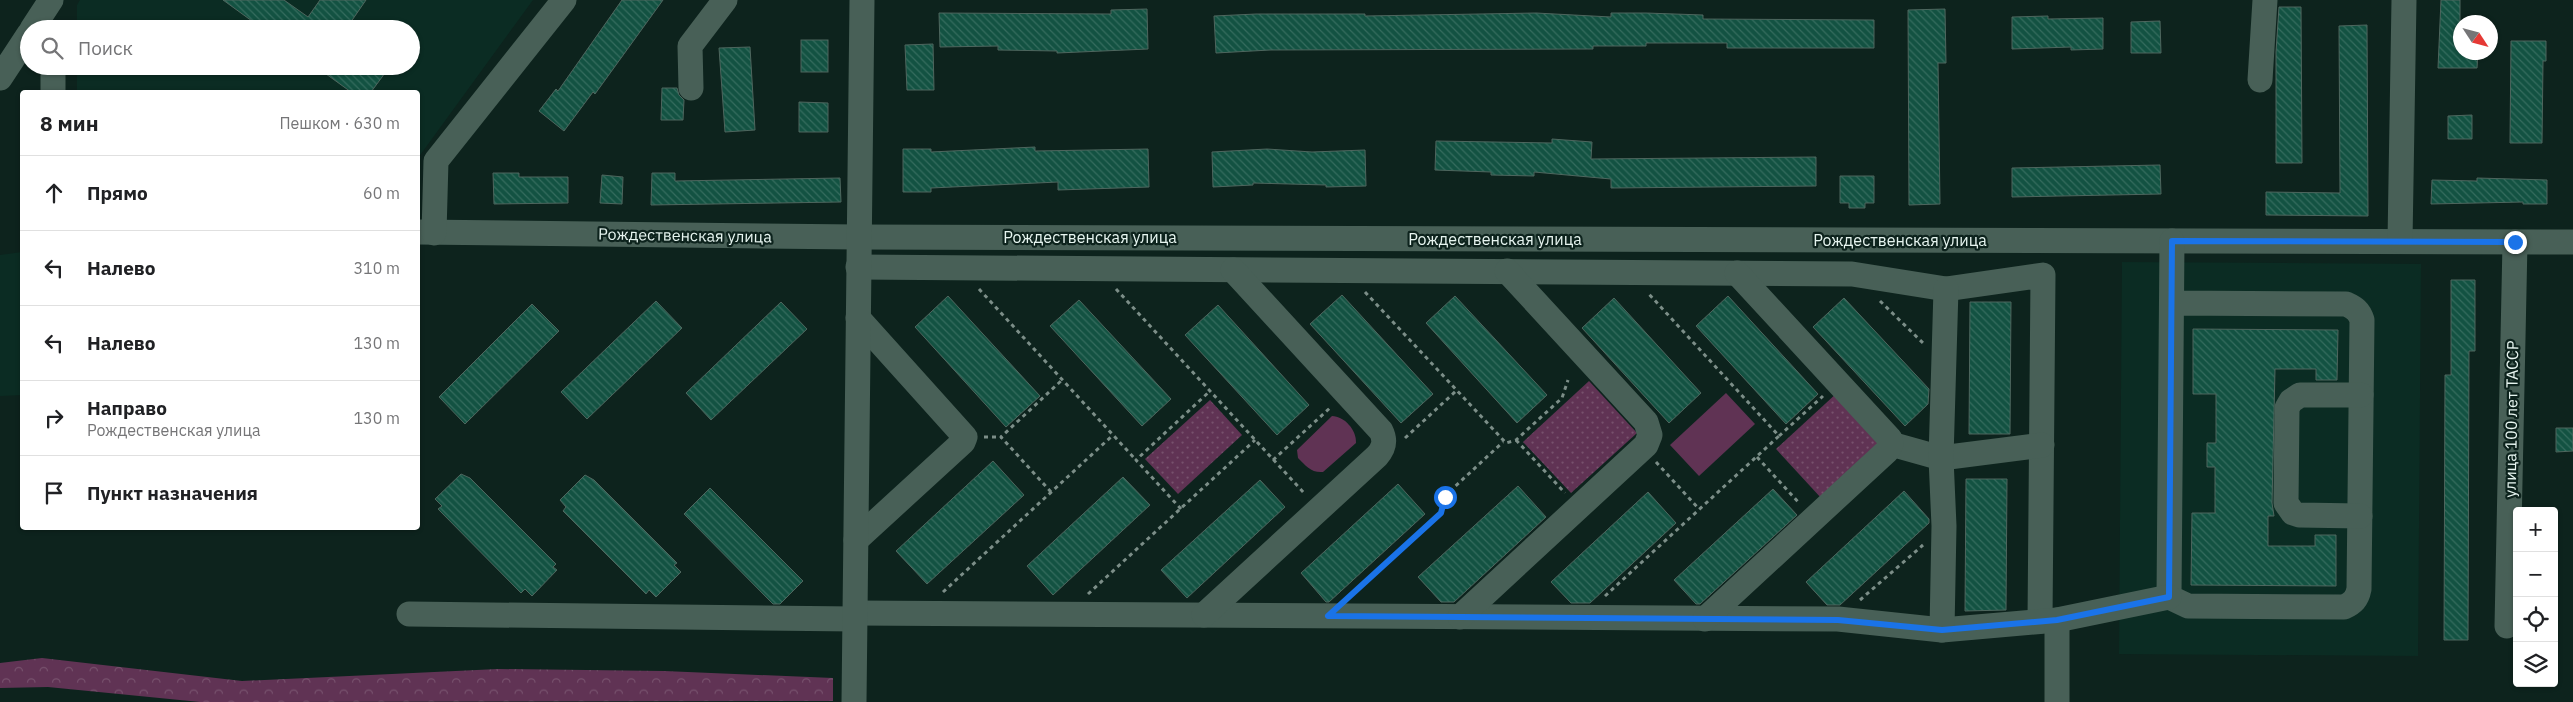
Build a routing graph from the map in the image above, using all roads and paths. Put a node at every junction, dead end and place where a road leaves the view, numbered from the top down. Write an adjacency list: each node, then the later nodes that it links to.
1 (52, 0): 7 (street); 8 (street)
2 (564, 0): 15 (street)
3 (725, 0): 13 (street)
4 (862, 0): 16 (street)
5 (2265, 0): 12 (street)
6 (2404, 0): 18 (street)
7 (38, 20)
8 (53, 20)
9 (20, 48): 11 (street)
10 (53, 75): 14 (street)
11 (0, 78)
12 (2260, 80)
13 (691, 88)
14 (53, 90)
15 (426, 232): 16 (street, Рождественская улица)
16 (858, 236): 17 (street, Рождественская улица); 21 (street)
17 (2172, 241): 18 (street, Рождественская улица); 31 (street)
18 (2400, 241): 19 (street, Рождественская улица)
19 (2515, 242): 20 (street, Рождественская улица); 75 (street, улица 100 лет ТАССР)
20 (2573, 242)
21 (858, 267): 22 (street); 32 (street)
22 (959, 268): 23 (street); 34 (path)
23 (1098, 269): 24 (street); 37 (path)
24 (1232, 270): 25 (street); 39 (street)
25 (1345, 270): 26 (street); 38 (path)
26 (1507, 272): 27 (street); 49 (street)
27 (1629, 272): 28 (street); 42 (path)
28 (1737, 273): 29 (street); 36 (street)
29 (1946, 289): 33 (street); 48 (street)
30 (1879, 300): 33 (path)
31 (2172, 303): 40 (street); 63 (street)
32 (858, 318): 62 (street); 62 (street)
33 (1946, 365): 51 (street)
34 (1062, 380): 41 (path); 54 (path)
35 (1568, 380): 44 (path)
36 (1838, 382): 42 (path); 47 (street)
37 (1210, 391): 43 (path); 52 (path)
38 (1456, 391): 45 (path); 46 (path)
39 (1346, 393): 45 (street); 53 (path)
40 (2361, 395): 59 (street); 59 (street)
41 (1113, 435): 52 (path); 54 (path)
42 (1779, 436): 50 (path)
43 (1255, 440): 53 (path); 56 (path)
44 (1516, 440): 46 (path); 55 (path)
45 (1384, 442): 57 (street)
46 (1503, 442): 69 (path)
47 (1891, 444): 51 (street); 60 (street)
48 (2042, 445): 51 (street); 74 (street)
49 (1643, 448): 55 (street); 58 (path)
50 (1756, 457): 58 (path); 60 (path)
51 (1941, 458): 61 (street)
52 (1136, 460): 56 (path)
53 (1273, 460): 57 (path)
54 (1051, 492): 65 (path)
55 (1578, 508): 70 (street)
56 (1181, 509): 66 (path)
57 (1319, 509): 67 (street)
58 (1699, 509): 71 (path)
59 (2360, 516): 63 (street)
60 (1814, 519): 72 (street)
61 (1944, 526): 73 (path); 76 (street)
62 (856, 540): 68 (street)
63 (2169, 597): 74 (street)
64 (409, 614): 68 (street)
65 (920, 614): 66 (street); 68 (street)
66 (1066, 614): 67 (street)
67 (1204, 615): 69 (street)
68 (855, 616): 77 (street)
69 (1328, 616): 70 (street)
70 (1460, 617): 71 (street)
71 (1582, 618): 72 (street)
72 (1705, 619): 73 (street)
73 (1838, 620): 76 (street)
74 (2049, 621): 76 (street); 78 (street)
75 (2507, 626)
76 (1942, 630)
77 (854, 702)
78 (2056, 702)

